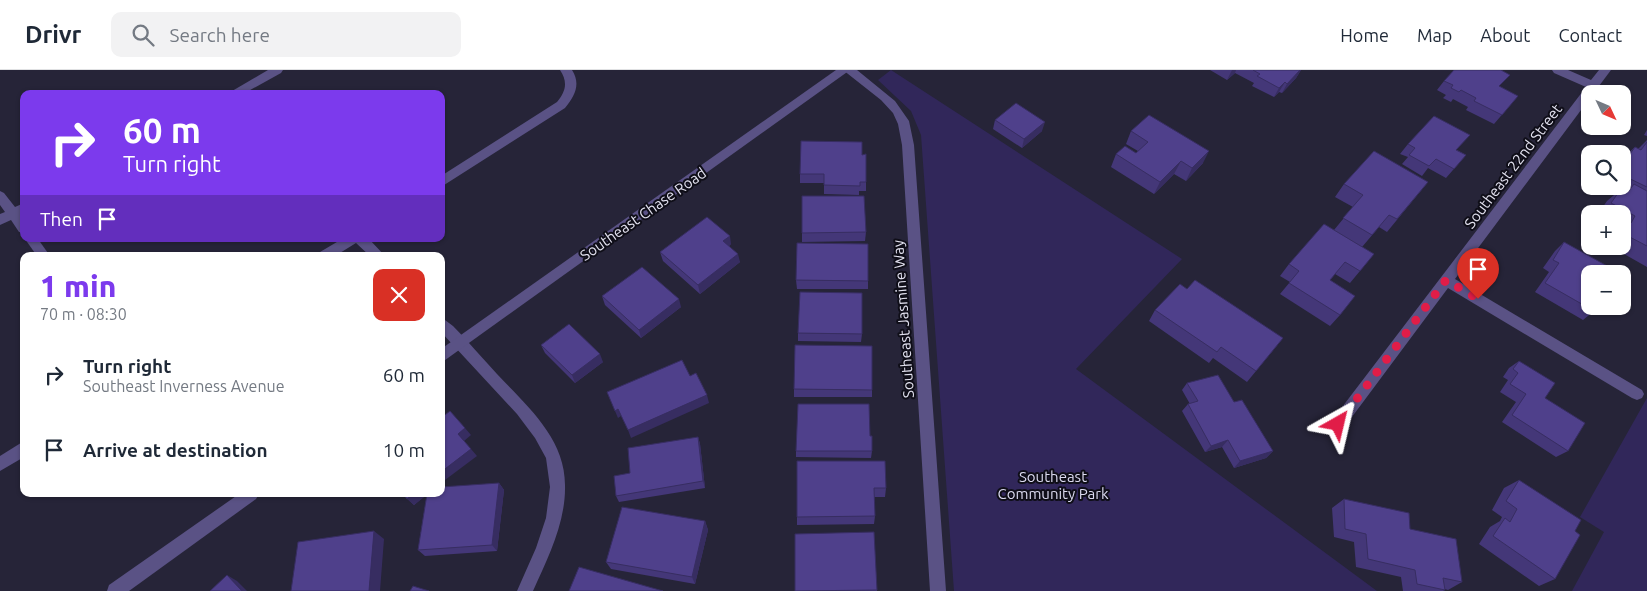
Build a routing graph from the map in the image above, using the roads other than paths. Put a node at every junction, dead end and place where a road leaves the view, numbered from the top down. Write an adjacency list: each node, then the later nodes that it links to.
1 (277, 70): 9 (street)
2 (566, 70): 11 (street)
3 (844, 70): 23 (street, Southeast Chase Road)
4 (849, 70): 32 (street, Southeast Jasmine Way)
5 (1558, 70): 7 (street)
6 (1605, 70): 8 (street, Southeast 22nd Street)
7 (1591, 85)
8 (1594, 85)
9 (240, 90)
10 (1581, 102): 21 (street, Southeast 22nd Street)
11 (445, 179)
12 (0, 196): 13 (street)
13 (18, 211): 14 (street)
14 (0, 220)
15 (33, 242): 18 (street)
16 (347, 242): 19 (street)
17 (365, 242): 20 (street)
18 (41, 252)
19 (331, 252)
20 (374, 252)
21 (1446, 280): 25 (street); 26 (street, Southeast 22nd Street)
22 (445, 327): 23 (street)
23 (461, 344): 24 (street, Southeast Chase Road); 31 (street)
24 (445, 354)
25 (1637, 394)
26 (1338, 424)
27 (20, 451): 28 (street)
28 (0, 464)
29 (247, 497): 30 (street)
30 (115, 591)
31 (525, 591)
32 (938, 591)

